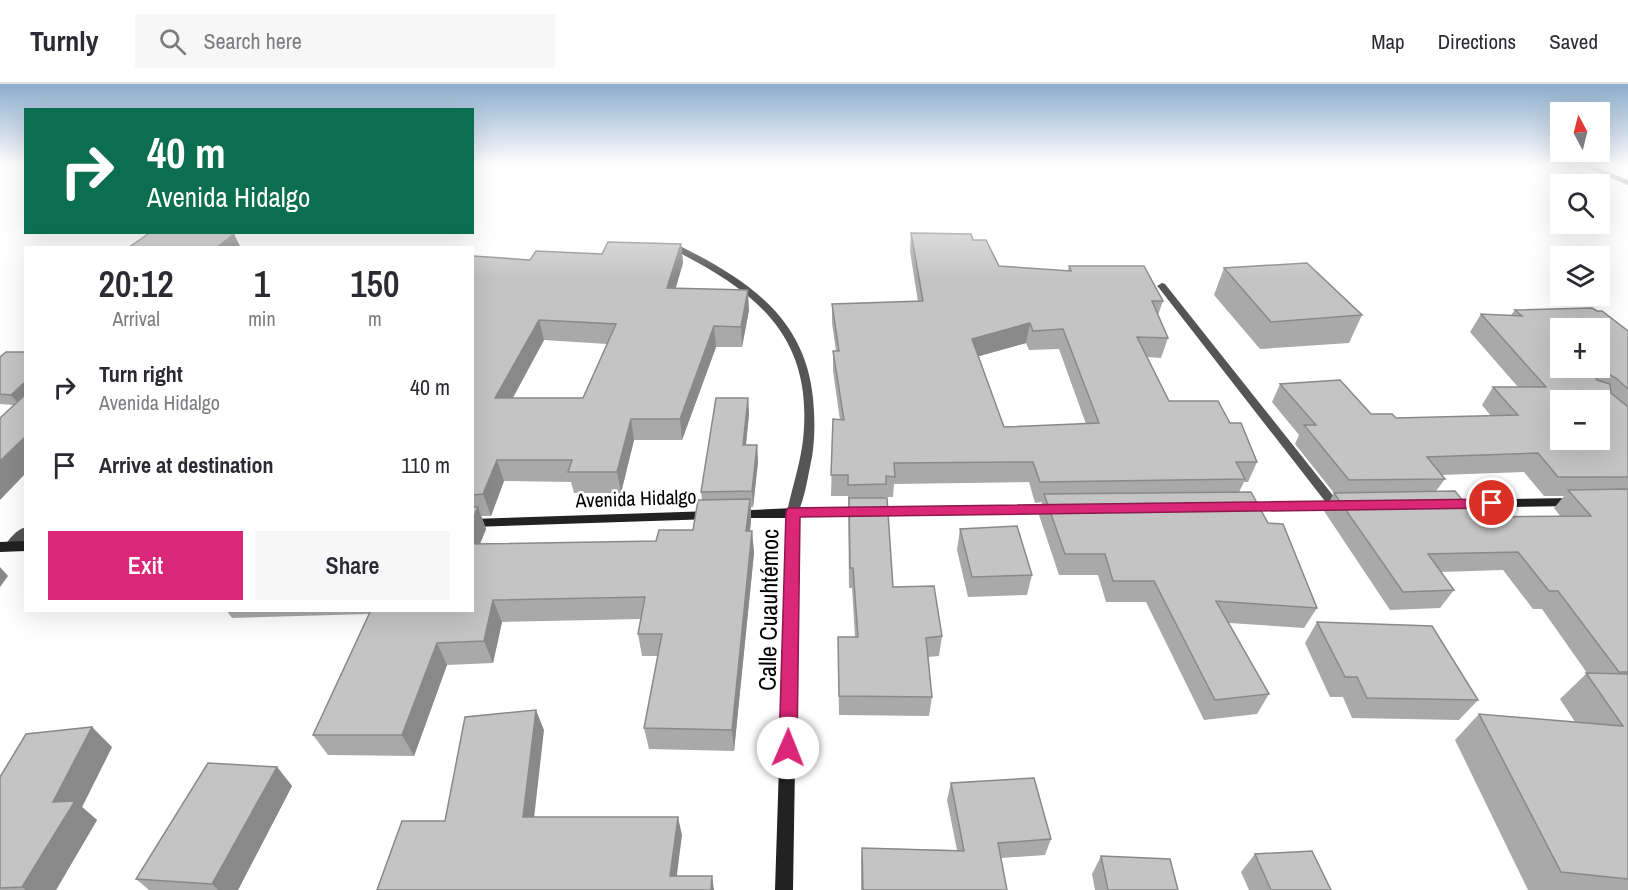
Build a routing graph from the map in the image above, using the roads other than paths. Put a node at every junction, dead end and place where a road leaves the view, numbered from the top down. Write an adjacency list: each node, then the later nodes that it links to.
1 (675, 247): 9 (street)
2 (1162, 286): 6 (street)
3 (1581, 502): 4 (street)
4 (1440, 504)
5 (1358, 505): 6 (street)
6 (1335, 506): 7 (street)
7 (1229, 508)
8 (1064, 509): 9 (street, Avenida Hidalgo)
9 (793, 512): 10 (street, Avenida Hidalgo); 14 (street, Calle Cuauhtémoc)
10 (474, 523)
11 (24, 533): 13 (street)
12 (24, 546): 13 (street)
13 (5, 547)
14 (784, 890)

